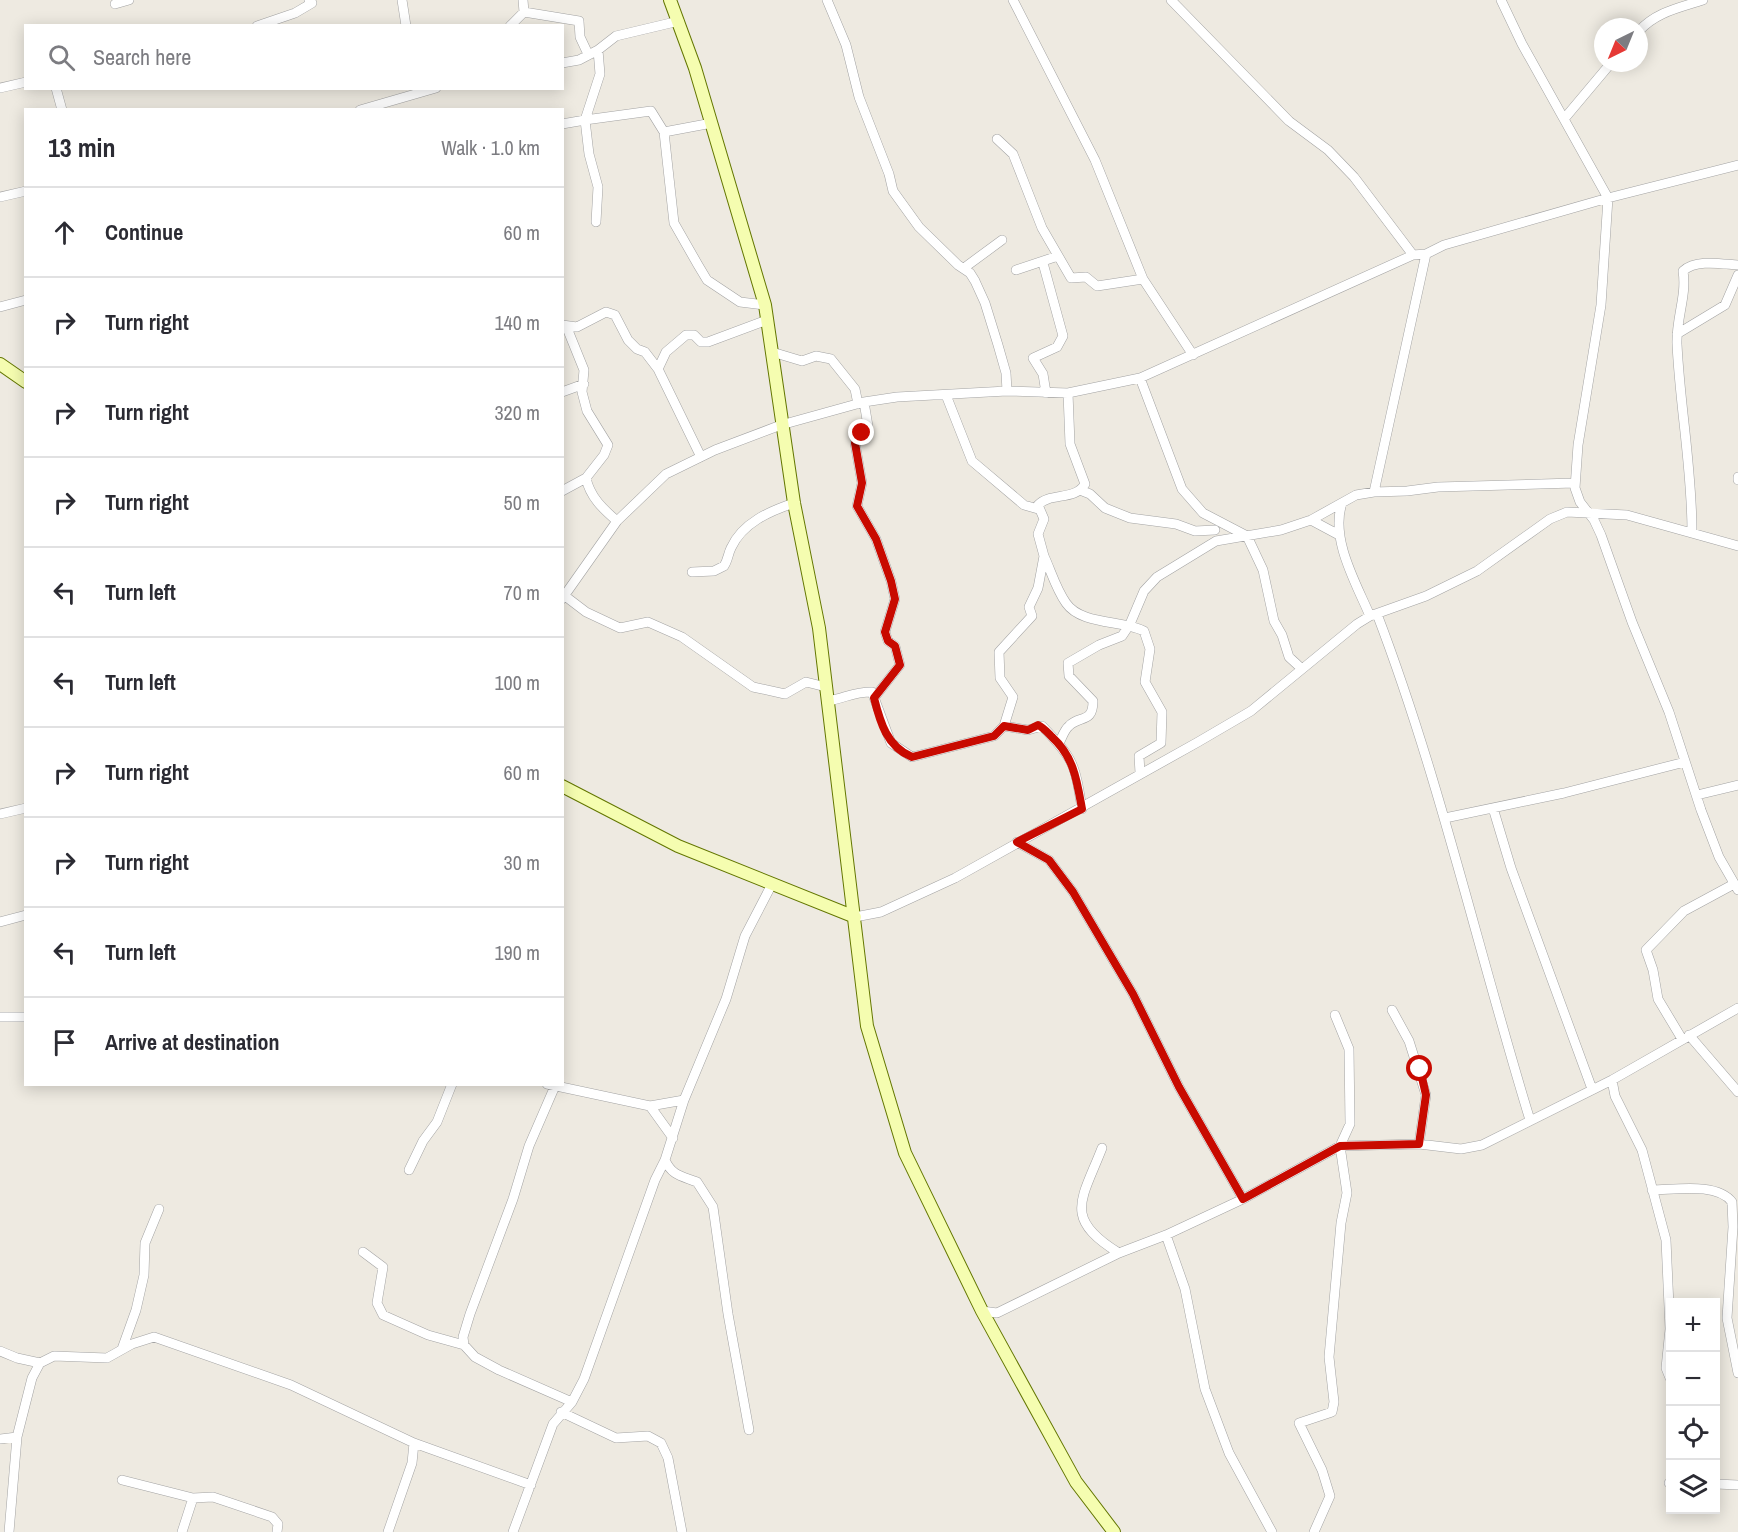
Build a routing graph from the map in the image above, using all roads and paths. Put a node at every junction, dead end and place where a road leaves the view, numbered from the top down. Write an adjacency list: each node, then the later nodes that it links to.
1 (129, 0): 11 (street)
2 (309, 0): 15 (street)
3 (402, 0): 16 (street)
4 (523, 0): 12 (street)
5 (670, 0): 13 (main road)
6 (827, 0): 44 (street)
7 (1013, 0): 47 (street)
8 (1171, 0): 40 (street)
9 (1501, 0): 27 (street)
10 (1703, 0): 14 (street)
11 (115, 4)
12 (524, 12): 17 (street); 18 (street)
13 (679, 21): 18 (street); 29 (main road)
14 (1648, 21)
15 (263, 24)
16 (406, 24)
17 (512, 24)
18 (593, 52): 19 (street); 28 (street)
19 (564, 63)
20 (1603, 72): 27 (street)
21 (24, 82): 22 (street)
22 (0, 88)
23 (57, 90): 26 (street)
24 (430, 90): 25 (street)
25 (376, 107)
26 (61, 108)
27 (1564, 118): 36 (street)
28 (585, 120): 30 (street); 31 (street); 37 (street)
29 (712, 123): 31 (street); 49 (main road)
30 (564, 124)
31 (664, 132): 49 (street)
32 (997, 139): 41 (street)
33 (1738, 165): 36 (street)
34 (24, 191): 35 (street)
35 (0, 197)
36 (1608, 198): 39 (street); 70 (street)
37 (596, 222)
38 (1002, 240): 44 (street)
39 (1426, 254): 40 (street); 73 (street)
40 (1413, 255): 55 (street)
41 (1058, 256): 42 (street); 47 (street)
42 (1042, 263): 45 (street); 63 (street)
43 (1738, 265): 53 (street)
44 (964, 268): 62 (street)
45 (1016, 270)
46 (1738, 275): 53 (street)
47 (1143, 279): 55 (street)
48 (24, 301): 50 (street)
49 (765, 305): 51 (main road)
50 (0, 307)
51 (767, 320): 54 (main road); 57 (street)
52 (565, 326): 57 (street); 60 (street)
53 (1677, 334): 82 (street)
54 (772, 352): 66 (street); 67 (main road)
55 (1193, 356): 58 (street)
56 (0, 364): 59 (main road)
57 (658, 369): 68 (street)
58 (1140, 378): 64 (street); 78 (street)
59 (24, 381)
60 (584, 384): 61 (street); 69 (street)
61 (564, 391)
62 (1007, 392): 63 (street); 65 (street)
63 (1046, 393): 64 (street)
64 (1068, 393): 72 (street)
65 (946, 395): 66 (street); 76 (street)
66 (861, 403): 67 (street); 94 (street)
67 (781, 425): 68 (street); 74 (main road)
68 (701, 457): 80 (street)
69 (586, 478): 71 (street); 80 (street)
70 (1574, 483): 73 (street); 77 (street)
71 (564, 489)
72 (1080, 490): 76 (street); 81 (street)
73 (1374, 492): 75 (street)
74 (794, 503): 88 (street); 93 (main road)
75 (1342, 503): 79 (street); 83 (street)
76 (1038, 509): 87 (street)
77 (1589, 513): 82 (street); 90 (street); 98 (street)
78 (1217, 520): 81 (street); 84 (street)
79 (1311, 520): 83 (street); 84 (street)
80 (618, 521): 89 (street)
81 (1215, 530): 85 (street)
82 (1692, 532): 86 (street)
83 (1339, 535): 90 (street)
84 (1247, 536): 85 (street); 92 (street)
85 (1216, 541): 91 (street)
86 (1738, 546)
87 (1044, 556): 91 (street); 96 (street)
88 (692, 572)
89 (564, 598): 93 (street)
90 (1373, 615): 92 (street); 107 (street)
91 (1130, 624): 97 (street); 99 (street)
92 (1302, 669): 99 (street)
93 (826, 687): 95 (main road)
94 (874, 698): 95 (street); 96 (street)
95 (828, 701): 112 (main road)
96 (1004, 726): 97 (street)
97 (1059, 743): 105 (street)
98 (1685, 762): 102 (street); 104 (street)
99 (1140, 773): 105 (street)
100 (1738, 785): 102 (street)
101 (564, 787): 109 (main road)
102 (1697, 795): 110 (street)
103 (24, 808): 106 (street)
104 (1493, 808): 107 (street); 124 (street)
105 (1082, 809): 108 (street)
106 (0, 814)
107 (1445, 818): 128 (street)
108 (1017, 842): 112 (street); 136 (street)
109 (772, 884): 112 (main road); 126 (street)
110 (1736, 887): 119 (street)
111 (24, 916): 113 (street)
112 (855, 917): 141 (main road)
113 (0, 922)
114 (1738, 1008): 119 (street)
115 (1392, 1010): 130 (street)
116 (1335, 1015): 131 (street)
117 (0, 1017): 118 (street)
118 (24, 1017)
119 (1685, 1037): 120 (street); 125 (street)
120 (1612, 1080): 124 (street); 135 (street)
121 (451, 1086): 134 (street)
122 (551, 1086): 142 (street)
123 (556, 1086): 127 (street)
124 (1592, 1089): 128 (street)
125 (1738, 1092)
126 (684, 1100): 127 (street); 129 (street)
127 (650, 1106): 129 (street)
128 (1530, 1120): 130 (street)
129 (673, 1138): 133 (street)
130 (1419, 1144): 131 (street)
131 (1340, 1146): 136 (street); 167 (street)
132 (1102, 1148): 140 (street)
133 (665, 1160): 148 (street); 150 (street)
134 (410, 1170)
135 (1652, 1190): 145 (street); 147 (street)
136 (1243, 1199): 138 (street)
137 (159, 1209): 143 (street)
138 (1166, 1235): 140 (street); 166 (street)
139 (363, 1252): 142 (street)
140 (1119, 1253): 141 (street)
141 (982, 1311): 165 (main road)
142 (464, 1345): 148 (street)
143 (123, 1349): 146 (street); 153 (street)
144 (0, 1351): 146 (street)
145 (1668, 1352)
146 (40, 1363): 151 (street)
147 (1738, 1373)
148 (572, 1402): 149 (street)
149 (561, 1412): 156 (street); 164 (street)
150 (749, 1430)
151 (17, 1437): 152 (street); 159 (street)
152 (0, 1438)
153 (414, 1443): 156 (street); 162 (street)
154 (122, 1480): 158 (street)
155 (1720, 1484): 157 (street)
156 (531, 1485): 163 (street)
157 (1738, 1485)
158 (193, 1498): 160 (street); 161 (street)
159 (9, 1532)
160 (182, 1532)
161 (277, 1532)
162 (388, 1532)
163 (513, 1532)
164 (682, 1532)
165 (1114, 1532)
166 (1272, 1532)
167 (1314, 1532)

